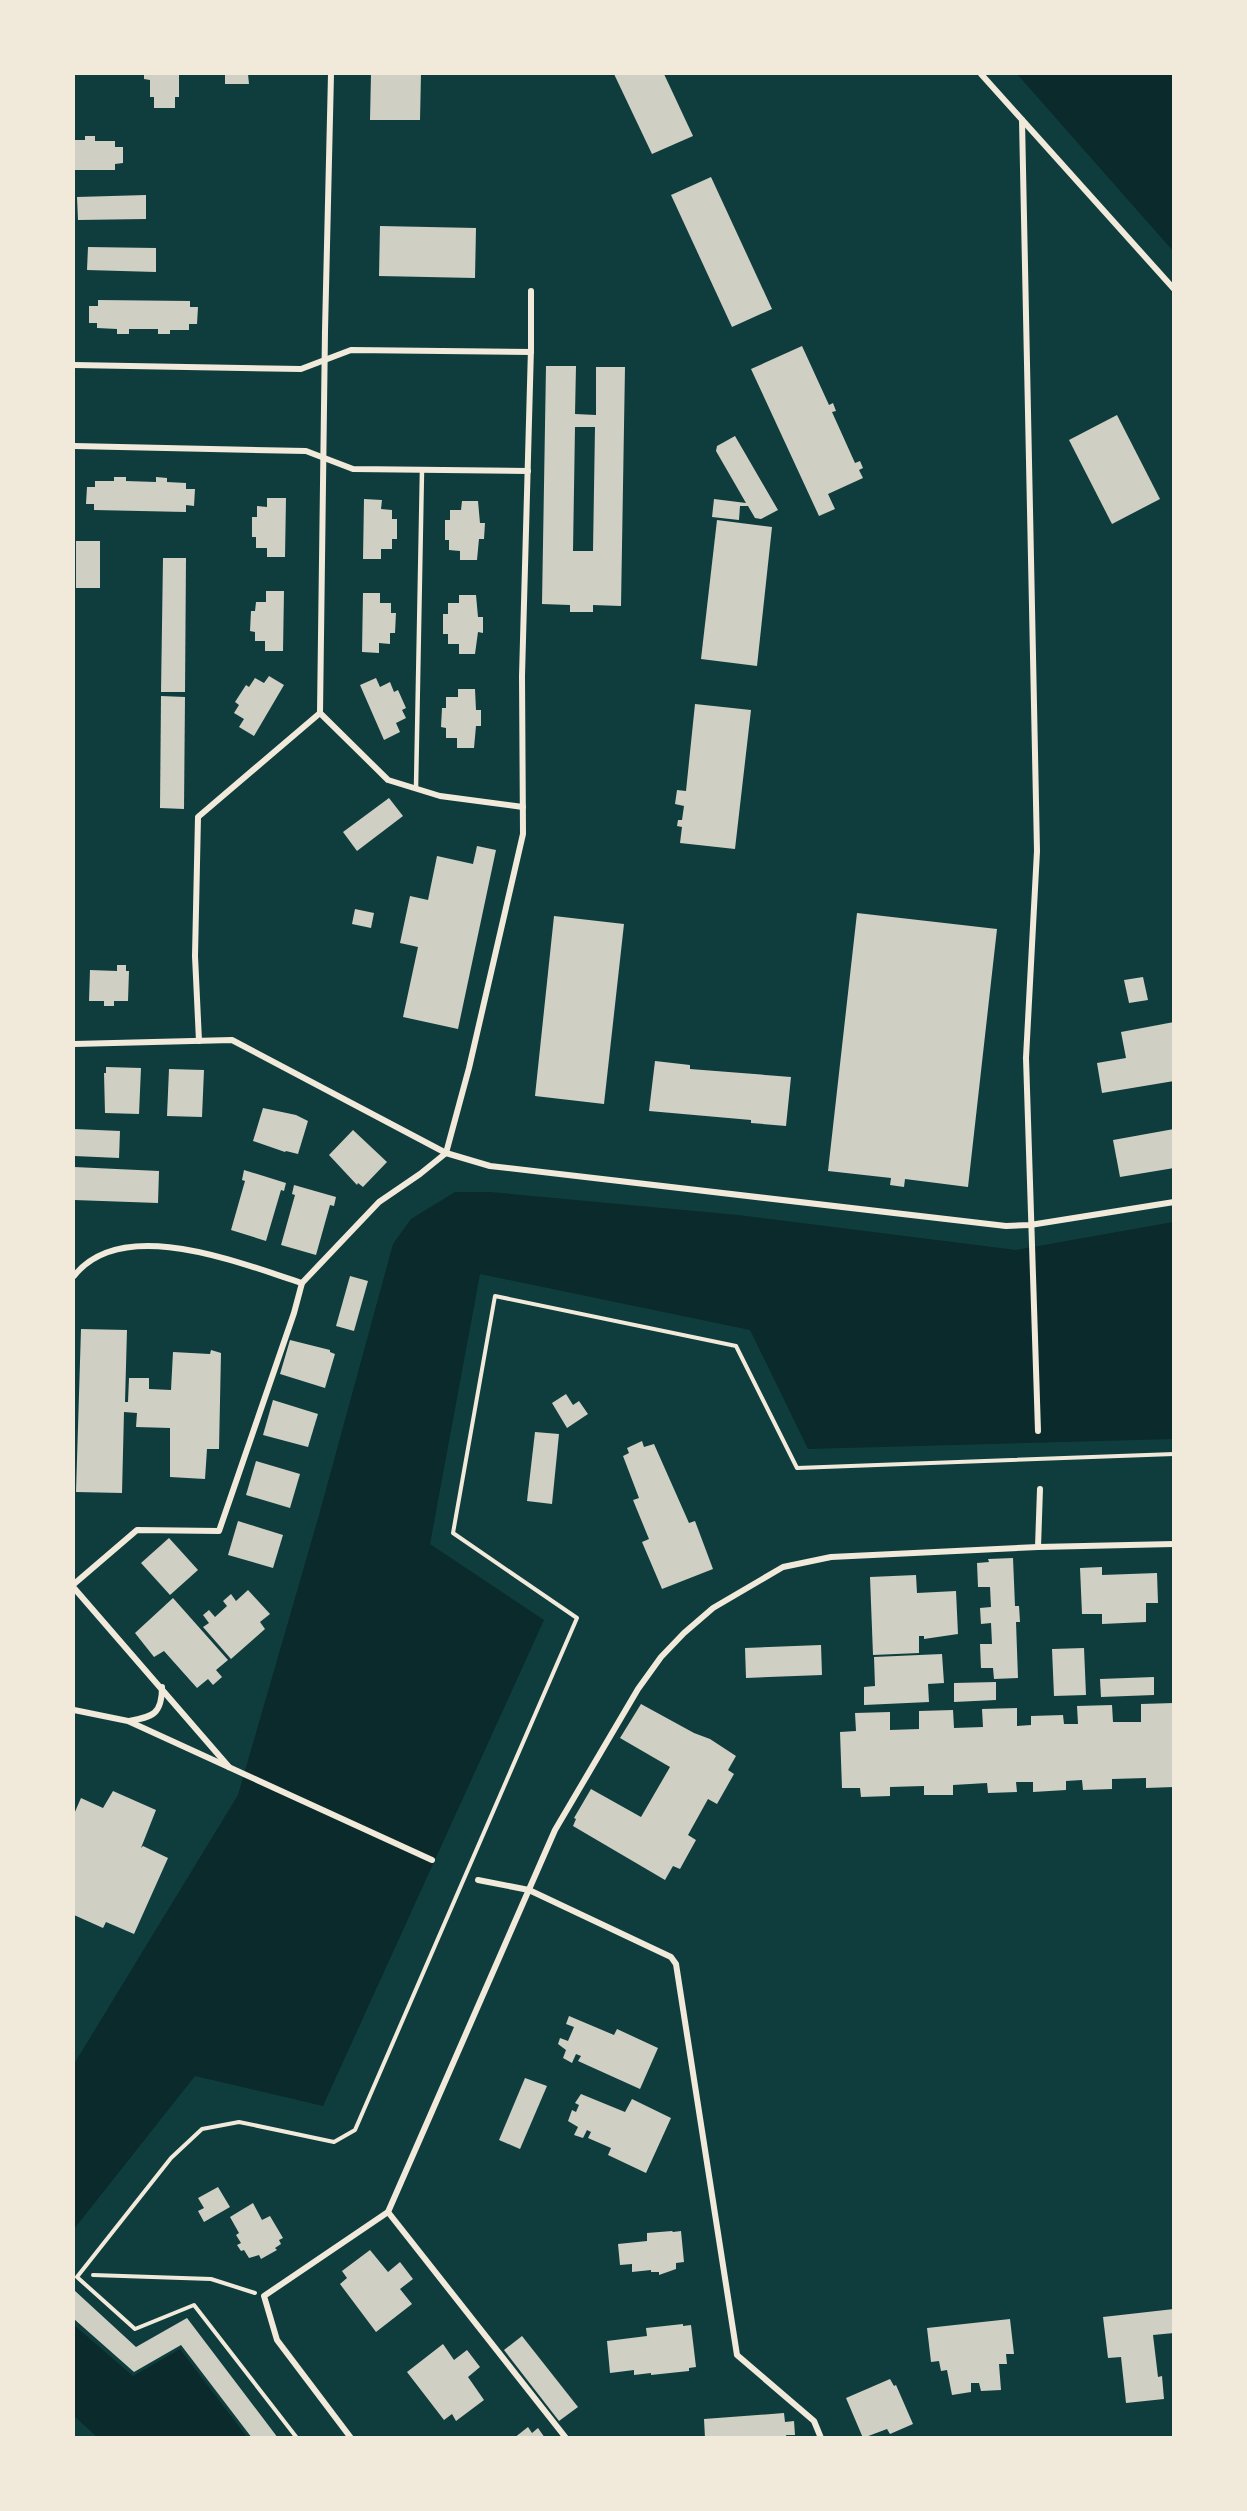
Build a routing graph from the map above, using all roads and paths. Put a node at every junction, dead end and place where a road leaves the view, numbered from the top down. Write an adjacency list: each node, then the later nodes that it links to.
1 (331, 74): 7 (street)
2 (981, 74): 3 (street)
3 (1022, 120): 4 (street); 20 (street)
4 (1173, 289)
5 (531, 291): 6 (street)
6 (531, 352): 7 (street); 12 (street)
7 (325, 362): 8 (street); 10 (street)
8 (74, 365)
9 (74, 446): 10 (street)
10 (324, 458): 11 (street); 13 (street)
11 (422, 470): 12 (street); 14 (lane)
12 (528, 471): 15 (street)
13 (320, 713): 14 (street); 16 (street)
14 (416, 788): 15 (street)
15 (523, 807): 18 (street)
16 (199, 1041): 17 (street); 18 (street)
17 (74, 1044)
18 (446, 1153): 20 (street); 22 (street)
19 (1173, 1202): 20 (street)
20 (1030, 1225): 23 (street)
21 (74, 1276): 22 (street)
22 (302, 1283): 28 (street)
23 (1038, 1431)
24 (1173, 1454): 39 (path)
25 (1040, 1489): 27 (street)
26 (1173, 1544): 27 (street)
27 (1038, 1547): 35 (street)
28 (74, 1586): 29 (street)
29 (162, 1687): 31 (street); 32 (street)
30 (74, 1710): 31 (street)
31 (128, 1721): 32 (street)
32 (231, 1770): 33 (street)
33 (432, 1860)
34 (478, 1880): 35 (street)
35 (529, 1890): 36 (street); 42 (street)
36 (388, 2212): 38 (street); 41 (street)
37 (93, 2275): 38 (path)
38 (264, 2296): 40 (street)
39 (297, 2438)
40 (351, 2438)
41 (566, 2438)
42 (821, 2438)

